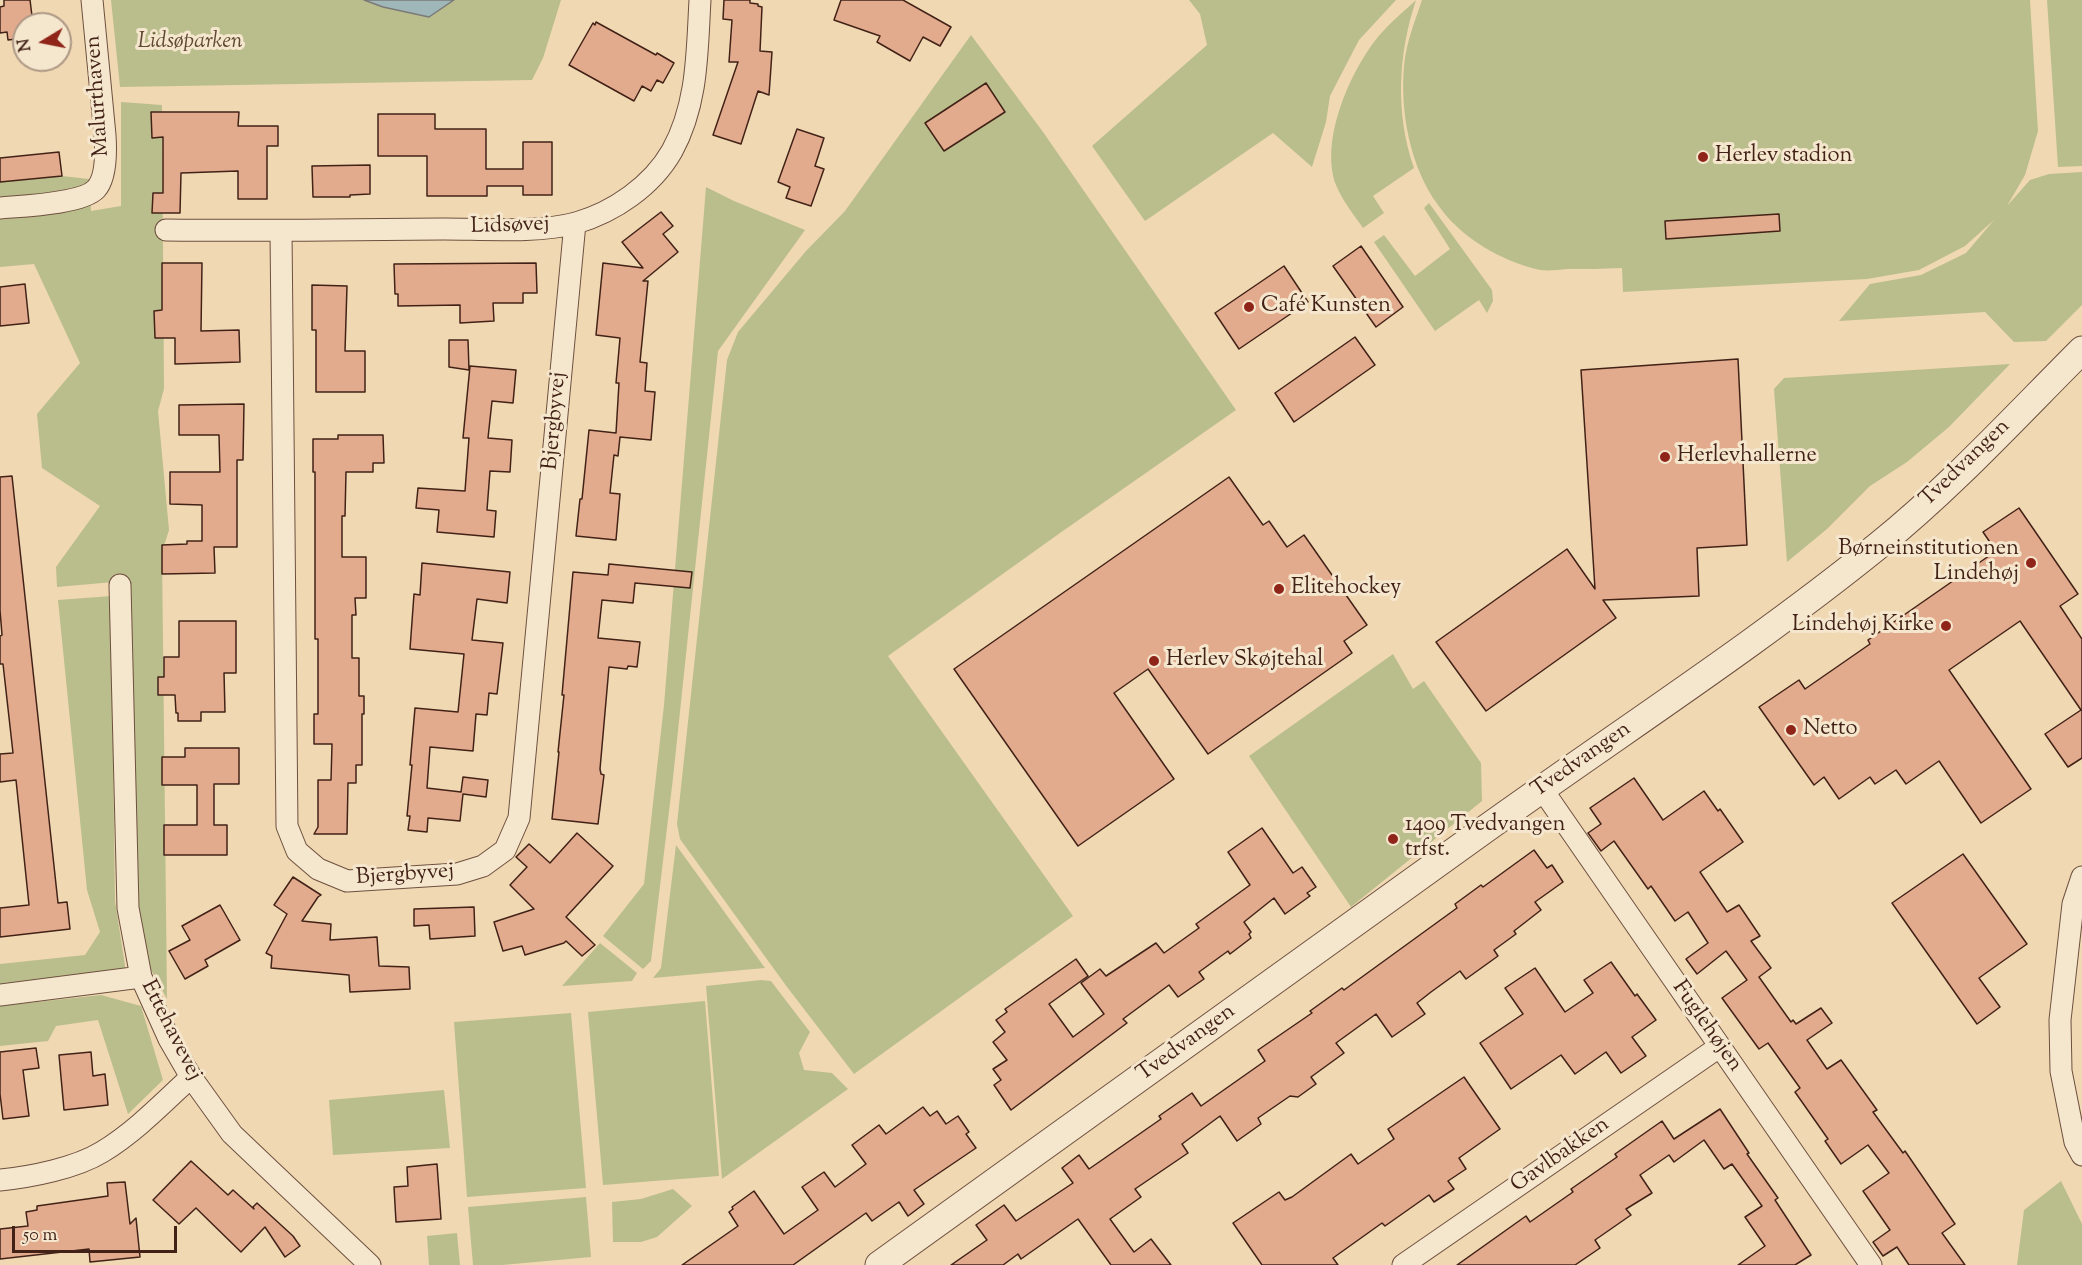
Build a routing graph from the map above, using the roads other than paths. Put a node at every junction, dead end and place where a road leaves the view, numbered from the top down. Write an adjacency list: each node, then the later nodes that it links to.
1 (92, 0): 3 (street, Malurthaven)
2 (700, 0): 4 (street, Lidsøvej)
3 (0, 208)
4 (575, 223): 6 (street, Lidsøvej); 6 (street, Bjergbyvej)
5 (166, 230): 6 (street, Lidsøvej)
6 (281, 231)
7 (2082, 350): 9 (street, Tvedvangen)
8 (120, 585): 11 (street, Ettehavevej)
9 (1542, 789): 13 (street, Fuglehøjen); 18 (street, Tvedvangen)
10 (2082, 876): 15 (street)
11 (141, 977): 12 (street); 14 (street, Ettehavevej)
12 (0, 995)
13 (1719, 1047): 19 (street, Gavlbakken); 20 (street, Fuglehøjen)
14 (191, 1077): 16 (street); 17 (street, Ettehavevej)
15 (2082, 1155)
16 (0, 1180)
17 (370, 1265)
18 (879, 1265)
19 (1403, 1265)
20 (1871, 1265)

